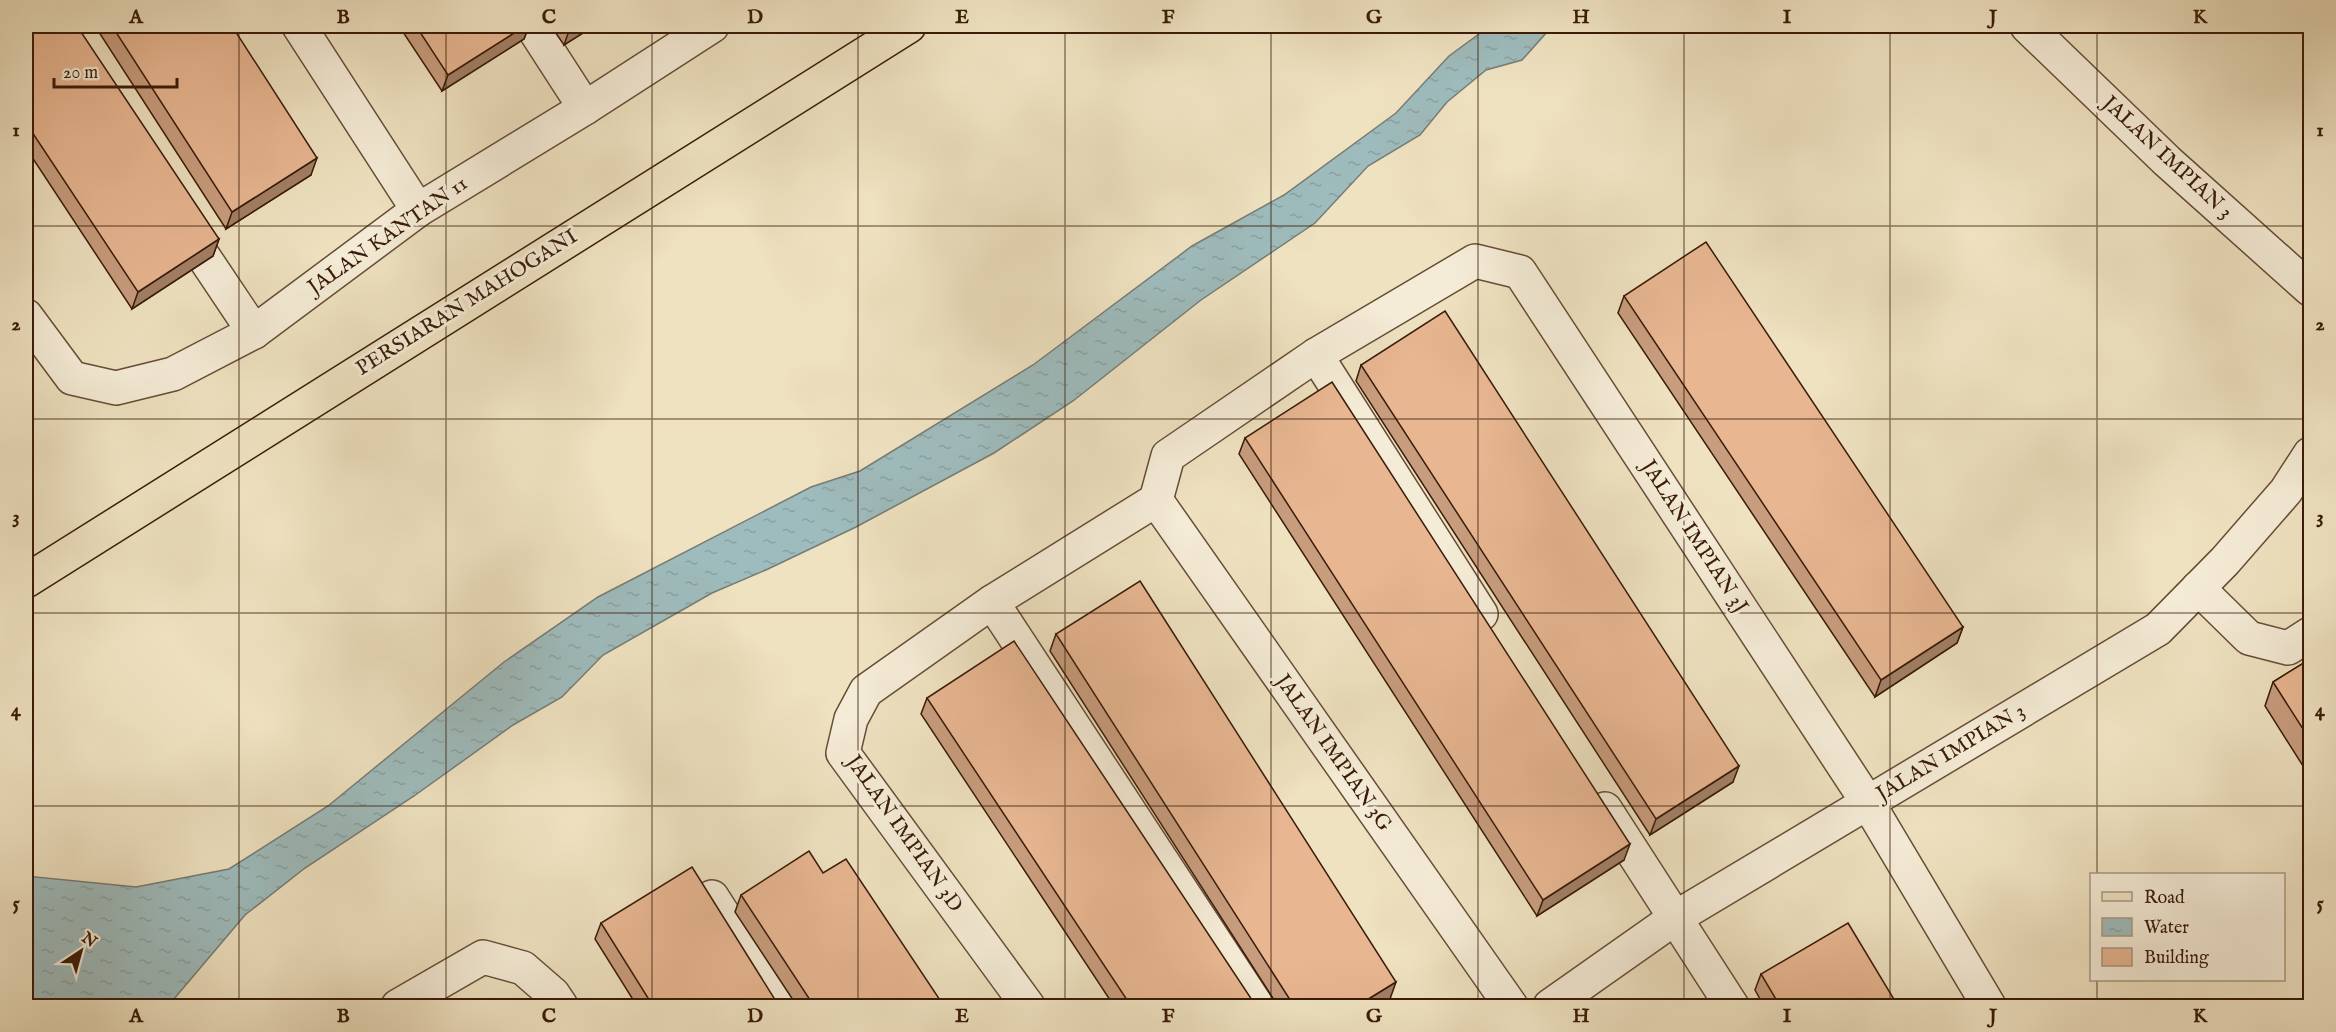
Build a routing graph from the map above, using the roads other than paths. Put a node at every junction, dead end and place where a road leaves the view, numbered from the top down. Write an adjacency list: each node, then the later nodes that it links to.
1 (299, 26): 8 (street)
2 (532, 26): 6 (street)
3 (712, 26): 6 (street, JALAN KANTAN 11)
4 (909, 26): 15 (main road, PERSIARAN MAHOGANI)
5 (2026, 26): 9 (street, JALAN IMPIAN 3)
6 (585, 108): 8 (street, JALAN KANTAN 11)
7 (168, 203): 11 (street)
8 (418, 210): 11 (street, JALAN KANTAN 11)
9 (2310, 289)
10 (26, 315): 11 (street, JALAN KANTAN 11)
11 (254, 332)
12 (1316, 355): 14 (street); 19 (street); 21 (street, JALAN IMPIAN 3J)
13 (2310, 454): 16 (street, JALAN IMPIAN 3)
14 (1156, 500): 17 (street, JALAN IMPIAN 3D); 29 (street, JALAN IMPIAN 3G)
15 (26, 581)
16 (2198, 588): 18 (street); 21 (street, JALAN IMPIAN 3)
17 (992, 602): 27 (street, JALAN IMPIAN 3D); 28 (street)
18 (2310, 634)
19 (1496, 636)
20 (1592, 787): 23 (street)
21 (1868, 803): 23 (street, JALAN IMPIAN 3); 32 (street, JALAN IMPIAN 3J)
22 (712, 897): 26 (street)
23 (1675, 918): 30 (street, JALAN IMPIAN 3); 31 (street)
24 (398, 1006): 25 (street)
25 (561, 1006)
26 (782, 1006)
27 (1028, 1006)
28 (1257, 1006)
29 (1511, 1006)
30 (1550, 1006)
31 (1732, 1006)
32 (1989, 1006)

